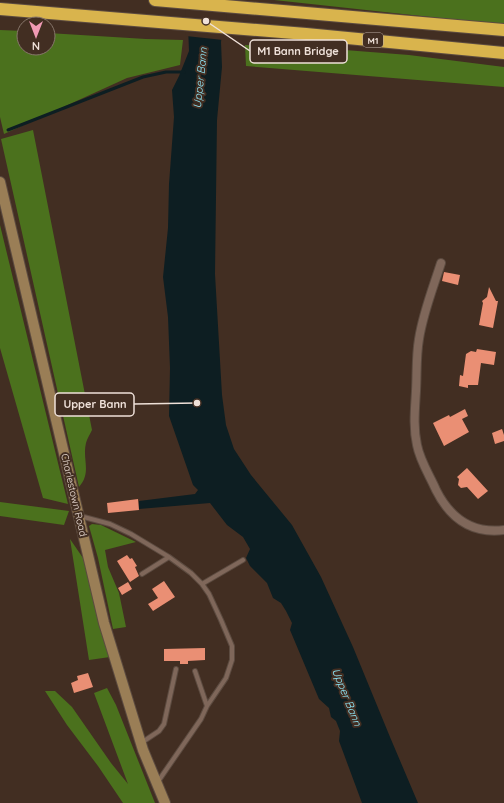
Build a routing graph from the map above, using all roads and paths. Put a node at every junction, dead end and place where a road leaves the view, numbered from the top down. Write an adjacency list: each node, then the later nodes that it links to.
1 (155, 0): 3 (highway, M1)
2 (0, 9): 4 (highway, M1)
3 (504, 30)
4 (504, 53)
5 (0, 182): 7 (main road, Charlestown Road)
6 (441, 263): 8 (street)
7 (79, 515): 9 (lane); 16 (main road, Charlestown Road)
8 (504, 530)
9 (169, 557): 11 (lane); 12 (lane)
10 (243, 560): 12 (lane)
11 (142, 574)
12 (202, 584): 15 (lane)
13 (176, 669): 16 (lane)
14 (196, 671): 15 (lane)
15 (207, 706): 17 (lane)
16 (141, 743): 17 (main road, Charlestown Road)
17 (157, 784): 18 (main road, Charlestown Road)
18 (165, 803)

